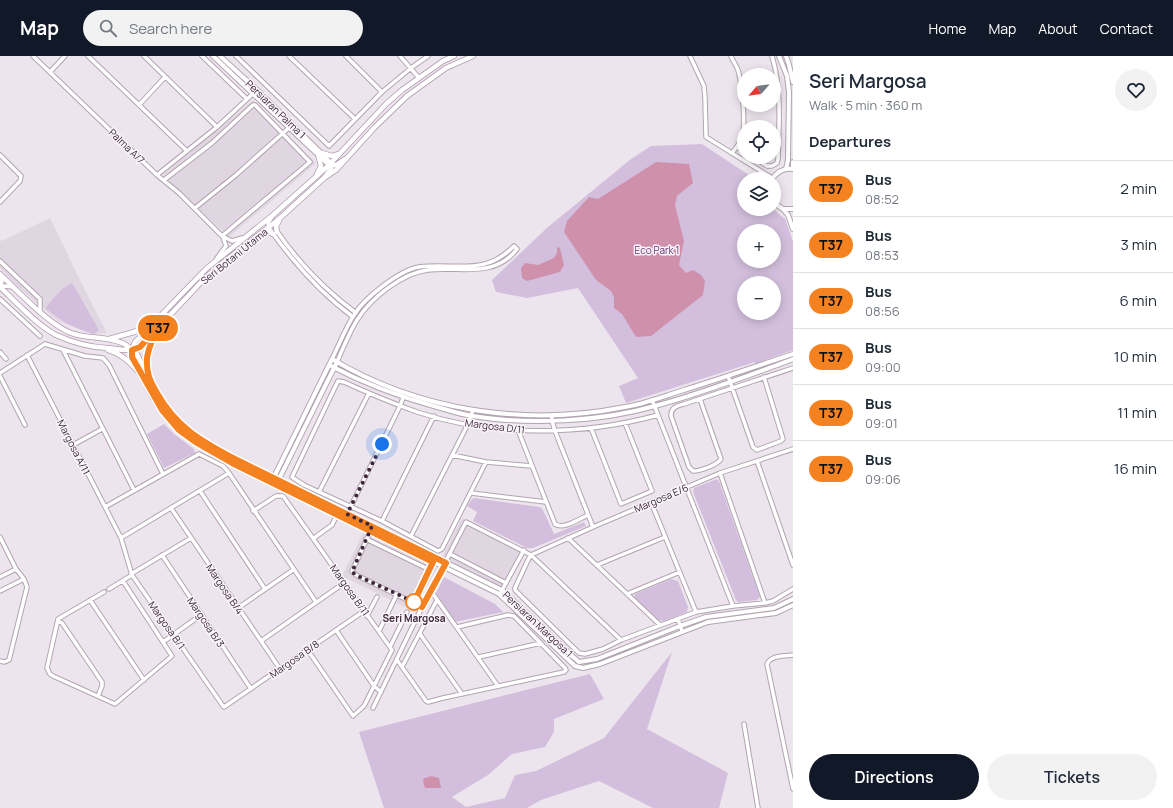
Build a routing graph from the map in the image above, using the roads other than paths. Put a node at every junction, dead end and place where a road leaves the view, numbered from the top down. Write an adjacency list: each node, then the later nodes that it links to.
1 (33, 56): 21 (street, Palma A/7)
2 (65, 56): 21 (street)
3 (88, 56): 30 (street)
4 (144, 56): 23 (street)
5 (202, 56): 29 (street)
6 (213, 56): 27 (street)
7 (220, 56): 27 (street, Persiaran Palma 1)
8 (236, 56): 31 (street)
9 (289, 56): 31 (street)
10 (346, 56): 28 (street)
11 (400, 56): 20 (street)
12 (428, 56): 20 (street)
13 (454, 56): 24 (main road, Seri Botani Utama)
14 (473, 56): 43 (main road, Seri Botani Utama)
15 (690, 56): 40 (street)
16 (731, 56): 32 (street)
17 (772, 56): 33 (street)
18 (780, 56): 22 (street)
19 (786, 56): 25 (street)
20 (411, 68): 24 (street); 28 (street)
21 (50, 72): 52 (street, Palma A/7)
22 (786, 76): 25 (street); 26 (street)
23 (165, 77): 30 (street); 34 (street)
24 (419, 78): 39 (main road, Seri Botani Utama)
25 (793, 81): 26 (street)
26 (788, 85): 48 (street)
27 (255, 92): 29 (street); 35 (street, Persiaran Palma 1)
28 (382, 92): 31 (street)
29 (247, 99): 34 (street)
30 (139, 105): 38 (street)
31 (355, 119)
32 (743, 120)
33 (779, 120)
34 (218, 127): 38 (street)
35 (291, 127): 36 (street); 41 (street, Persiaran Palma 1)
36 (283, 134): 55 (street); 57 (street); 68 (street)
37 (737, 147): 40 (street)
38 (187, 151): 52 (street)
39 (341, 153): 41 (main road); 45 (main road, Seri Botani Utama)
40 (732, 153): 50 (street)
41 (320, 154): 45 (street, Persiaran Palma 1); 54 (main road)
42 (0, 155): 56 (street)
43 (347, 159): 45 (main road); 53 (main road, Seri Botani Utama)
44 (793, 162): 49 (street)
45 (331, 164): 53 (main road); 54 (main road, Seri Botani Utama)
46 (765, 164): 47 (street)
47 (775, 164)
48 (786, 169): 49 (street); 51 (street)
49 (793, 169)
50 (761, 172)
51 (779, 172)
52 (157, 175): 55 (street, Palma A/7)
53 (324, 178): 61 (main road, Seri Botani Utama)
54 (314, 179): 60 (main road, Seri Botani Utama)
55 (164, 180): 57 (street, Palma A/7)
56 (0, 202)
57 (194, 208): 68 (street, Palma A/7)
58 (783, 209): 59 (street); 64 (street)
59 (793, 209)
60 (273, 215): 62 (main road, Seri Botani Utama); 63 (street)
61 (279, 219): 63 (main road, Seri Botani Utama); 66 (main road)
62 (261, 224): 63 (street); 67 (main road, Seri Botani Utama)
63 (270, 225): 65 (main road, Seri Botani Utama); 66 (street)
64 (793, 229)
65 (263, 233): 66 (main road); 87 (main road, Seri Botani Utama)
66 (275, 233): 72 (street); 76 (street)
67 (247, 235): 68 (street); 69 (main road, Seri Botani Utama)
68 (222, 236): 69 (street)
69 (215, 260): 85 (main road, Seri Botani Utama)
70 (0, 261): 82 (street)
71 (417, 268): 73 (street); 73 (street); 74 (street)
72 (309, 272): 76 (street); 80 (street)
73 (419, 272): 74 (street)
74 (410, 273): 83 (street); 86 (street)
75 (0, 274): 77 (street); 78 (main road)
76 (305, 275): 81 (street)
77 (0, 287): 78 (street); 90 (main road)
78 (14, 287): 82 (main road)
79 (0, 300): 88 (street)
80 (343, 304): 81 (street); 83 (street)
81 (340, 307): 84 (street)
82 (40, 312): 89 (main road)
83 (355, 313): 84 (street); 86 (street)
84 (352, 317): 86 (street); 97 (street)
85 (159, 318): 89 (main road); 92 (main road, Seri Botani Utama)
86 (359, 318): 98 (street)
87 (158, 327): 92 (main road, Seri Botani Utama); 104 (main road)
88 (40, 336)
89 (105, 340): 92 (main road)
90 (97, 347): 92 (main road); 103 (main road)
91 (63, 350): 94 (street); 125 (street); 138 (street)
92 (132, 350): 103 (street, Persiaran Margosa 1); 104 (street, Persiaran Margosa 1)
93 (0, 352): 96 (street)
94 (27, 355): 102 (street); 129 (street, Margosa A/11)
95 (793, 356): 105 (street); 107 (street)
96 (6, 359)
97 (332, 359): 98 (street); 99 (street)
98 (337, 362): 100 (street); 115 (street)
99 (329, 365): 100 (street); 136 (street)
100 (334, 368): 110 (street); 136 (street)
101 (793, 368): 106 (street)
102 (0, 374): 123 (street)
103 (140, 374): 128 (street, Persiaran Margosa 1)
104 (148, 376): 128 (street, Persiaran Margosa 1)
105 (728, 376): 107 (street); 112 (street)
106 (764, 377): 108 (street); 108 (street)
107 (730, 382): 108 (street); 114 (street)
108 (733, 388): 111 (street)
109 (369, 393): 113 (street, Margosa D/11); 146 (street); 146 (street, Margosa D/11)
110 (403, 398): 113 (street); 118 (street)
111 (700, 399): 111 (street)
112 (652, 400): 114 (street); 119 (street)
113 (400, 406): 117 (street, Margosa D/11); 151 (street)
114 (654, 406): 116 (street); 120 (street)
115 (473, 410): 118 (street); 119 (street)
116 (658, 415): 121 (street, Margosa D/11); 143 (street)
117 (434, 416): 122 (street, Margosa D/11); 157 (street)
118 (472, 416): 120 (street); 122 (street)
119 (552, 416): 120 (street)
120 (552, 421): 127 (street)
121 (625, 423): 124 (street, Margosa D/11); 124 (street)
122 (468, 424): 126 (street, Margosa D/11); 132 (street)
123 (25, 425)
124 (591, 428): 127 (street, Margosa D/11)
125 (102, 429): 129 (street); 144 (street)
126 (518, 430): 127 (street, Margosa D/11); 135 (street)
127 (555, 431): 156 (street)
128 (203, 444): 131 (street); 140 (street, Persiaran Margosa 1); 142 (street, Persiaran Margosa 1)
129 (73, 445): 150 (street, Margosa A/11)
130 (792, 450): 133 (street, Margosa E/6)
131 (199, 454): 138 (street); 139 (street)
132 (452, 455): 134 (street); 161 (street)
133 (757, 461): 137 (street, Margosa E/6); 176 (street)
134 (486, 462): 135 (street); 147 (street)
135 (532, 466): 148 (street)
136 (279, 473): 140 (street); 141 (street)
137 (720, 473): 143 (street, Margosa E/6); 202 (street)
138 (163, 474): 144 (street)
139 (229, 474): 145 (street); 153 (street)
140 (268, 475): 141 (street, Persiaran Margosa 1)
141 (278, 479): 142 (street); 154 (street, Persiaran Margosa 1)
142 (274, 484): 155 (street, Persiaran Margosa 1)
143 (686, 488): 149 (street, Margosa E/6); 204 (street)
144 (134, 490): 150 (street)
145 (200, 491): 152 (street); 188 (street)
146 (319, 492): 151 (street)
147 (471, 493): 148 (street); 161 (street)
148 (546, 502): 156 (street)
149 (651, 502): 159 (street, Margosa E/6); 163 (street)
150 (105, 507): 164 (street, Margosa A/11)
151 (351, 507): 154 (street); 157 (street)
152 (171, 508): 164 (street); 165 (street, Margosa B/4)
153 (253, 511): 166 (street, Margosa B/11); 178 (street)
154 (347, 514): 158 (street, Persiaran Margosa 1)
155 (337, 515): 160 (street, Persiaran Margosa 1); 166 (street)
156 (588, 516): 159 (street)
157 (382, 521): 161 (street)
158 (372, 526): 160 (street); 174 (street, Persiaran Margosa 1)
159 (593, 527): 167 (street, Margosa E/6)
160 (370, 531): 168 (street); 173 (street, Persiaran Margosa 1)
161 (411, 536)
162 (0, 537): 177 (street)
163 (666, 537): 175 (street); 180 (street)
164 (121, 538): 181 (street, Margosa B/1)
165 (191, 538): 172 (street); 207 (street, Margosa B/4)
166 (314, 538): 185 (street, Margosa B/11)
167 (568, 538): 171 (street, Margosa E/6); 175 (street)
168 (366, 539): 179 (street); 194 (street)
169 (524, 550): 170 (street); 171 (street); 186 (street)
170 (450, 554): 174 (street); 186 (street)
171 (531, 555): 225 (street); 225 (street)
172 (162, 556): 181 (street); 212 (street, Margosa B/3)
173 (433, 562): 174 (street, Persiaran Margosa 1); 179 (street)
174 (444, 565): 191 (street); 193 (street, Persiaran Margosa 1)
175 (597, 565): 195 (street)
176 (793, 565)
177 (16, 569): 182 (street); 183 (street)
178 (293, 570): 188 (street); 200 (street)
179 (430, 570): 201 (street)
180 (680, 572): 195 (street); 211 (street)
181 (132, 574): 184 (street); 223 (street, Margosa B/1)
182 (0, 577)
183 (24, 579): 190 (street); 234 (street)
184 (123, 581): 187 (street); 227 (street)
185 (344, 583): 200 (street); 208 (street, Margosa B/11)
186 (506, 583): 193 (street)
187 (109, 589)
188 (266, 589): 207 (street)
189 (793, 589): 202 (street)
190 (0, 591)
191 (431, 591): 199 (street); 206 (street)
192 (104, 592): 198 (street)
193 (500, 592): 218 (street, Persiaran Margosa 1); 222 (street, Persiaran Margosa 1)
194 (397, 594): 201 (street); 221 (street)
195 (627, 594): 217 (street)
196 (377, 597): 213 (street)
197 (793, 599): 209 (street, Persiaran Margosa 1)
198 (90, 600): 216 (street); 237 (street)
199 (437, 600): 219 (street); 224 (street)
200 (316, 602): 226 (street)
201 (414, 602): 206 (street)
202 (765, 603): 203 (street)
203 (749, 605): 204 (street); 209 (street)
204 (733, 606): 211 (street)
205 (793, 606): 214 (street, Persiaran Margosa 1)
206 (422, 607): 233 (street)
207 (238, 608): 226 (street, Margosa B/4)
208 (364, 611): 213 (street, Margosa B/11); 220 (street, Margosa B/8)
209 (749, 611): 214 (street); 218 (street, Persiaran Margosa 1)
210 (407, 612): 229 (street)
211 (696, 612): 215 (street)
212 (201, 615): 223 (street); 240 (street, Margosa B/3)
213 (367, 616): 221 (street, Margosa B/11)
214 (750, 617): 222 (street, Persiaran Margosa 1)
215 (678, 619): 217 (street); 218 (street)
216 (58, 621): 243 (street); 243 (street)
217 (660, 625): 225 (street)
218 (680, 626): 222 (street)
219 (457, 627): 228 (street); 232 (street)
220 (336, 630): 230 (street, Margosa B/8); 238 (street)
221 (379, 631): 229 (street, Margosa B/11)
222 (682, 631)
223 (173, 634): 227 (street); 244 (street, Margosa B/1)
224 (420, 634): 235 (street); 242 (street)
225 (621, 640)
226 (261, 641): 236 (street, Margosa B/4)
227 (163, 642): 237 (street)
228 (541, 642): 232 (street); 239 (street)
229 (390, 647): 238 (street)
230 (308, 650): 236 (street, Margosa B/8); 238 (street)
231 (793, 655): 247 (street)
232 (479, 657): 239 (street)
233 (397, 660): 235 (street); 241 (street)
234 (0, 661)
235 (402, 668): 242 (street)
236 (280, 669): 240 (street, Margosa B/8)
237 (144, 680): 243 (street)
238 (374, 686): 241 (street)
239 (498, 686): 242 (street)
240 (251, 689): 244 (street, Margosa B/8)
241 (381, 692): 245 (street)
242 (462, 694)
243 (98, 696)
244 (224, 707)
245 (373, 708)
246 (744, 724): 248 (street)
247 (793, 789)
248 (758, 808)

